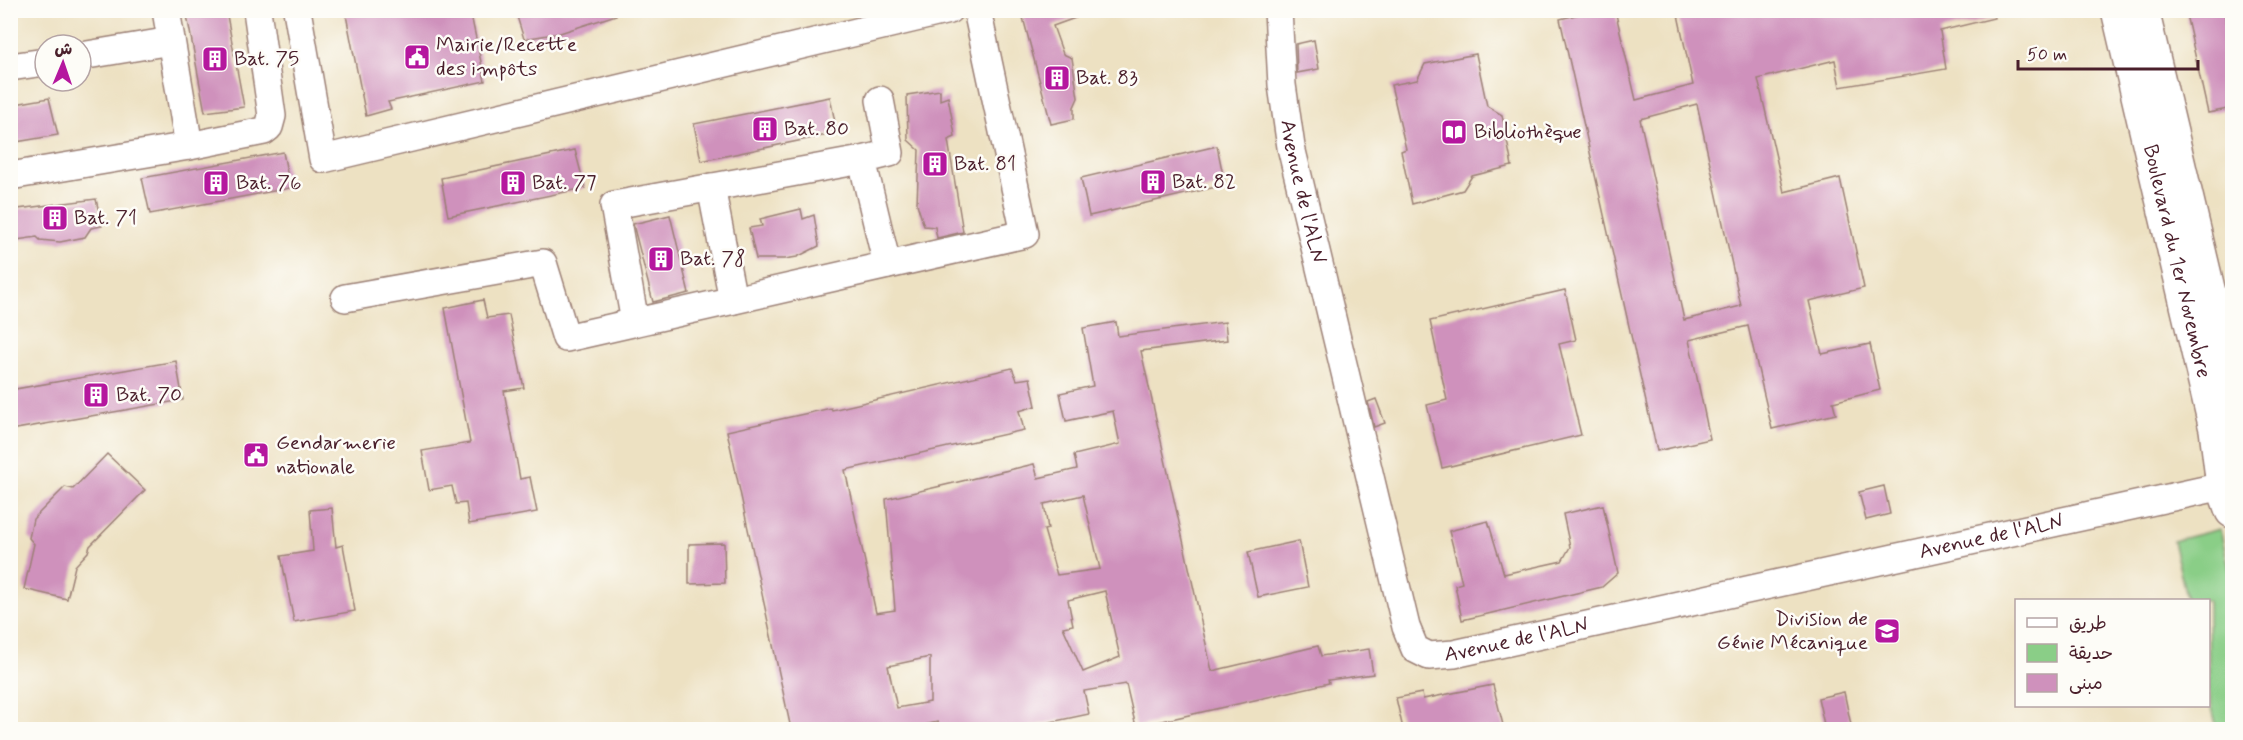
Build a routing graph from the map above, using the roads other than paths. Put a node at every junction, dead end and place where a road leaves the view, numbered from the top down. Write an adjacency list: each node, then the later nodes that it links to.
1 (166, 10): 9 (street)
2 (256, 10): 14 (street)
3 (297, 10): 4 (street)
4 (948, 10)
5 (977, 10): 18 (street)
6 (1278, 10): 23 (street, Avenue de l'ALN)
7 (2118, 10): 23 (main road, Boulevard du 1er Novembre)
8 (2142, 10): 22 (main road, Boulevard du 1er Novembre)
9 (171, 41): 10 (street); 14 (street)
10 (93, 54)
11 (33, 64): 12 (street)
12 (10, 67)
13 (880, 100): 15 (street)
14 (189, 146): 16 (street)
15 (861, 160): 17 (street); 18 (street)
16 (10, 176)
17 (711, 187): 20 (street); 21 (street)
18 (886, 266): 20 (street)
19 (345, 298): 21 (street)
20 (733, 300): 21 (street)
21 (635, 322)
22 (2232, 390)
23 (2229, 494)

